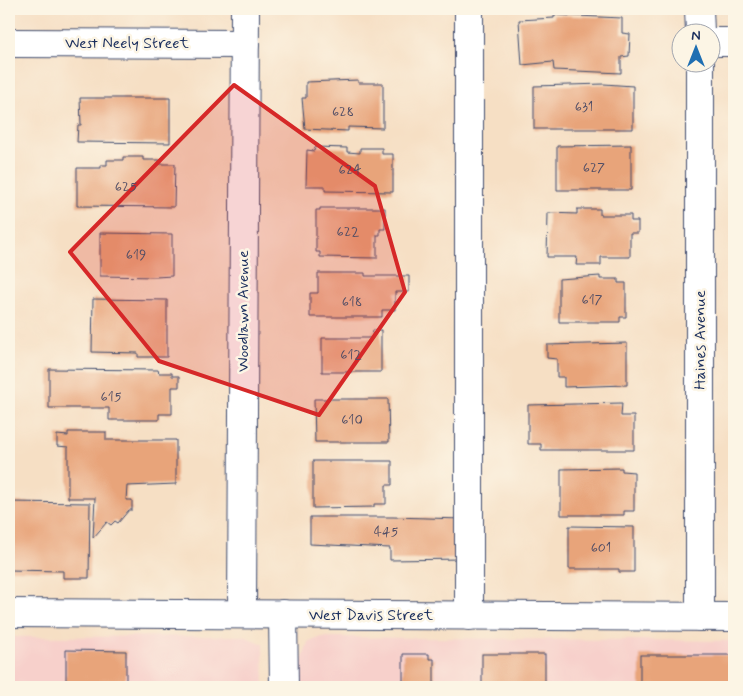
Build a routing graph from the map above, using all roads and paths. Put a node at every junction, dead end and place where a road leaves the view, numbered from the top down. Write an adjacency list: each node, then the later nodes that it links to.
1 (245, 9): 8 (street, Woodlawn Avenue)
2 (469, 9): 13 (street)
3 (700, 9): 4 (street)
4 (700, 22)
5 (720, 42): 6 (street)
6 (734, 42)
7 (9, 43): 8 (street, West Neely Street)
8 (245, 44): 11 (street, Woodlawn Avenue)
9 (700, 72): 14 (street, Haines Avenue)
10 (9, 612): 11 (street, West Davis Street)
11 (242, 614): 12 (street, West Davis Street)
12 (283, 614): 13 (street, West Davis Street); 16 (street)
13 (469, 616): 14 (street, West Davis Street)
14 (700, 616): 15 (street, West Davis Street)
15 (734, 617)
16 (284, 687)

